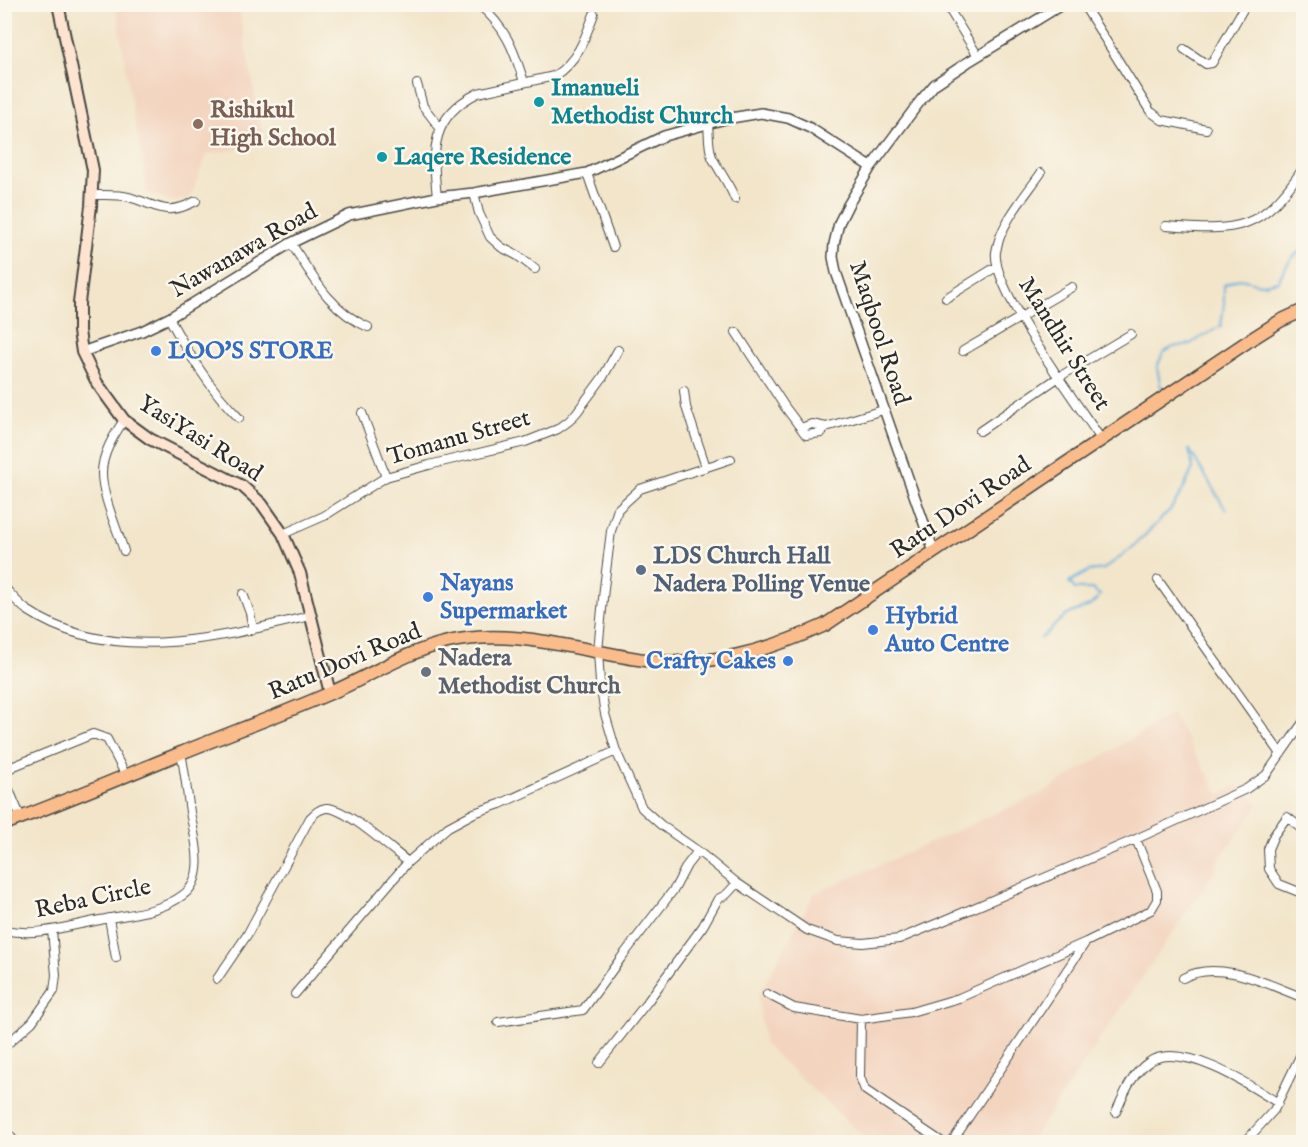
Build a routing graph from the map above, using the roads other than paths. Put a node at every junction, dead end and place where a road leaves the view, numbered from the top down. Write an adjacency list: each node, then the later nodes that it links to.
1 (58, 4): 20 (main road, YasiYasi Road)
2 (478, 4): 10 (street)
3 (946, 4): 9 (street)
4 (1063, 4): 9 (street, Maqbool Road)
5 (1083, 4): 14 (street)
6 (1246, 4): 8 (street)
7 (594, 14): 10 (street)
8 (1185, 49)
9 (978, 56): 15 (street, Maqbool Road)
10 (524, 82): 13 (street)
11 (417, 84): 13 (street)
12 (708, 123): 15 (street, Nawanawa Road); 17 (street, Nawanawa Road); 22 (street)
13 (440, 128): 21 (street)
14 (1206, 129)
15 (871, 167): 42 (street, Maqbool Road)
16 (1304, 167): 24 (street)
17 (587, 173): 19 (street, Nawanawa Road); 26 (street)
18 (1041, 173): 27 (street, Mandhir Street)
19 (474, 193): 21 (street, Nawanawa Road); 28 (street)
20 (92, 195): 23 (street); 39 (main road, YasiYasi Road)
21 (437, 197): 25 (street, Nawanawa Road)
22 (735, 199)
23 (196, 201)
24 (1166, 226)
25 (291, 243): 33 (street, Nawanawa Road); 34 (street)
26 (613, 247)
27 (996, 267): 30 (street); 32 (street, Mandhir Street)
28 (535, 269)
29 (1072, 287): 32 (street)
30 (946, 298)
31 (1304, 310): 47 (main road, Ratu Dovi Road)
32 (1020, 316): 38 (street); 40 (street, Mandhir Street)
33 (169, 318): 39 (street, Nawanawa Road); 44 (street)
34 (368, 327)
35 (736, 332): 42 (street)
36 (1131, 334): 40 (street)
37 (618, 350): 50 (street, Tomanu Street)
38 (963, 351)
39 (82, 352): 45 (main road, YasiYasi Road)
40 (1059, 377): 46 (street); 47 (street, Mandhir Street)
41 (684, 391): 49 (street)
42 (883, 410): 53 (street, Maqbool Road)
43 (362, 413): 50 (street)
44 (239, 418)
45 (124, 420): 51 (main road, YasiYasi Road); 52 (street)
46 (980, 431)
47 (1101, 439): 53 (main road, Ratu Dovi Road)
48 (731, 459): 49 (street)
49 (706, 467): 59 (street)
50 (386, 477): 51 (street, Tomanu Street)
51 (283, 534): 57 (main road, YasiYasi Road)
52 (124, 551)
53 (934, 552): 59 (main road, Ratu Dovi Road)
54 (1158, 580): 64 (street)
55 (4, 587): 58 (street)
56 (243, 594): 58 (street)
57 (310, 616): 58 (street); 60 (main road, YasiYasi Road)
58 (253, 629)
59 (598, 651): 60 (main road, Ratu Dovi Road); 62 (street)
60 (330, 693): 63 (main road, Ratu Dovi Road)
61 (1304, 721): 64 (street)
62 (616, 751): 71 (street); 72 (street)
63 (181, 753): 65 (main road, Ratu Dovi Road); 75 (street, Reba Circle)
64 (1281, 754): 70 (street)
65 (126, 776): 66 (street); 67 (main road, Ratu Dovi Road)
66 (4, 777): 67 (street)
67 (21, 818): 68 (main road, Ratu Dovi Road)
68 (4, 824)
69 (1304, 830): 74 (street)
70 (1136, 839): 73 (street); 78 (street)
71 (698, 851): 73 (street); 86 (street)
72 (408, 862): 81 (street); 82 (street)
73 (737, 883): 89 (street)
74 (1304, 894)
75 (109, 918): 77 (street, Reba Circle); 79 (street)
76 (4, 930): 77 (street, Reba Circle)
77 (52, 930): 87 (street)
78 (1086, 942): 85 (street); 95 (street)
79 (116, 958)
80 (1183, 978): 84 (street)
81 (217, 980)
82 (296, 994)
83 (767, 994): 85 (street)
84 (1304, 998)
85 (861, 1019): 94 (street)
86 (498, 1022)
87 (4, 1047)
88 (1304, 1048): 90 (street)
89 (599, 1063)
90 (1278, 1102): 91 (street); 96 (street)
91 (1116, 1112)
92 (4, 1129): 93 (street)
93 (15, 1143)
94 (942, 1143)
95 (952, 1143)
96 (1245, 1143)

